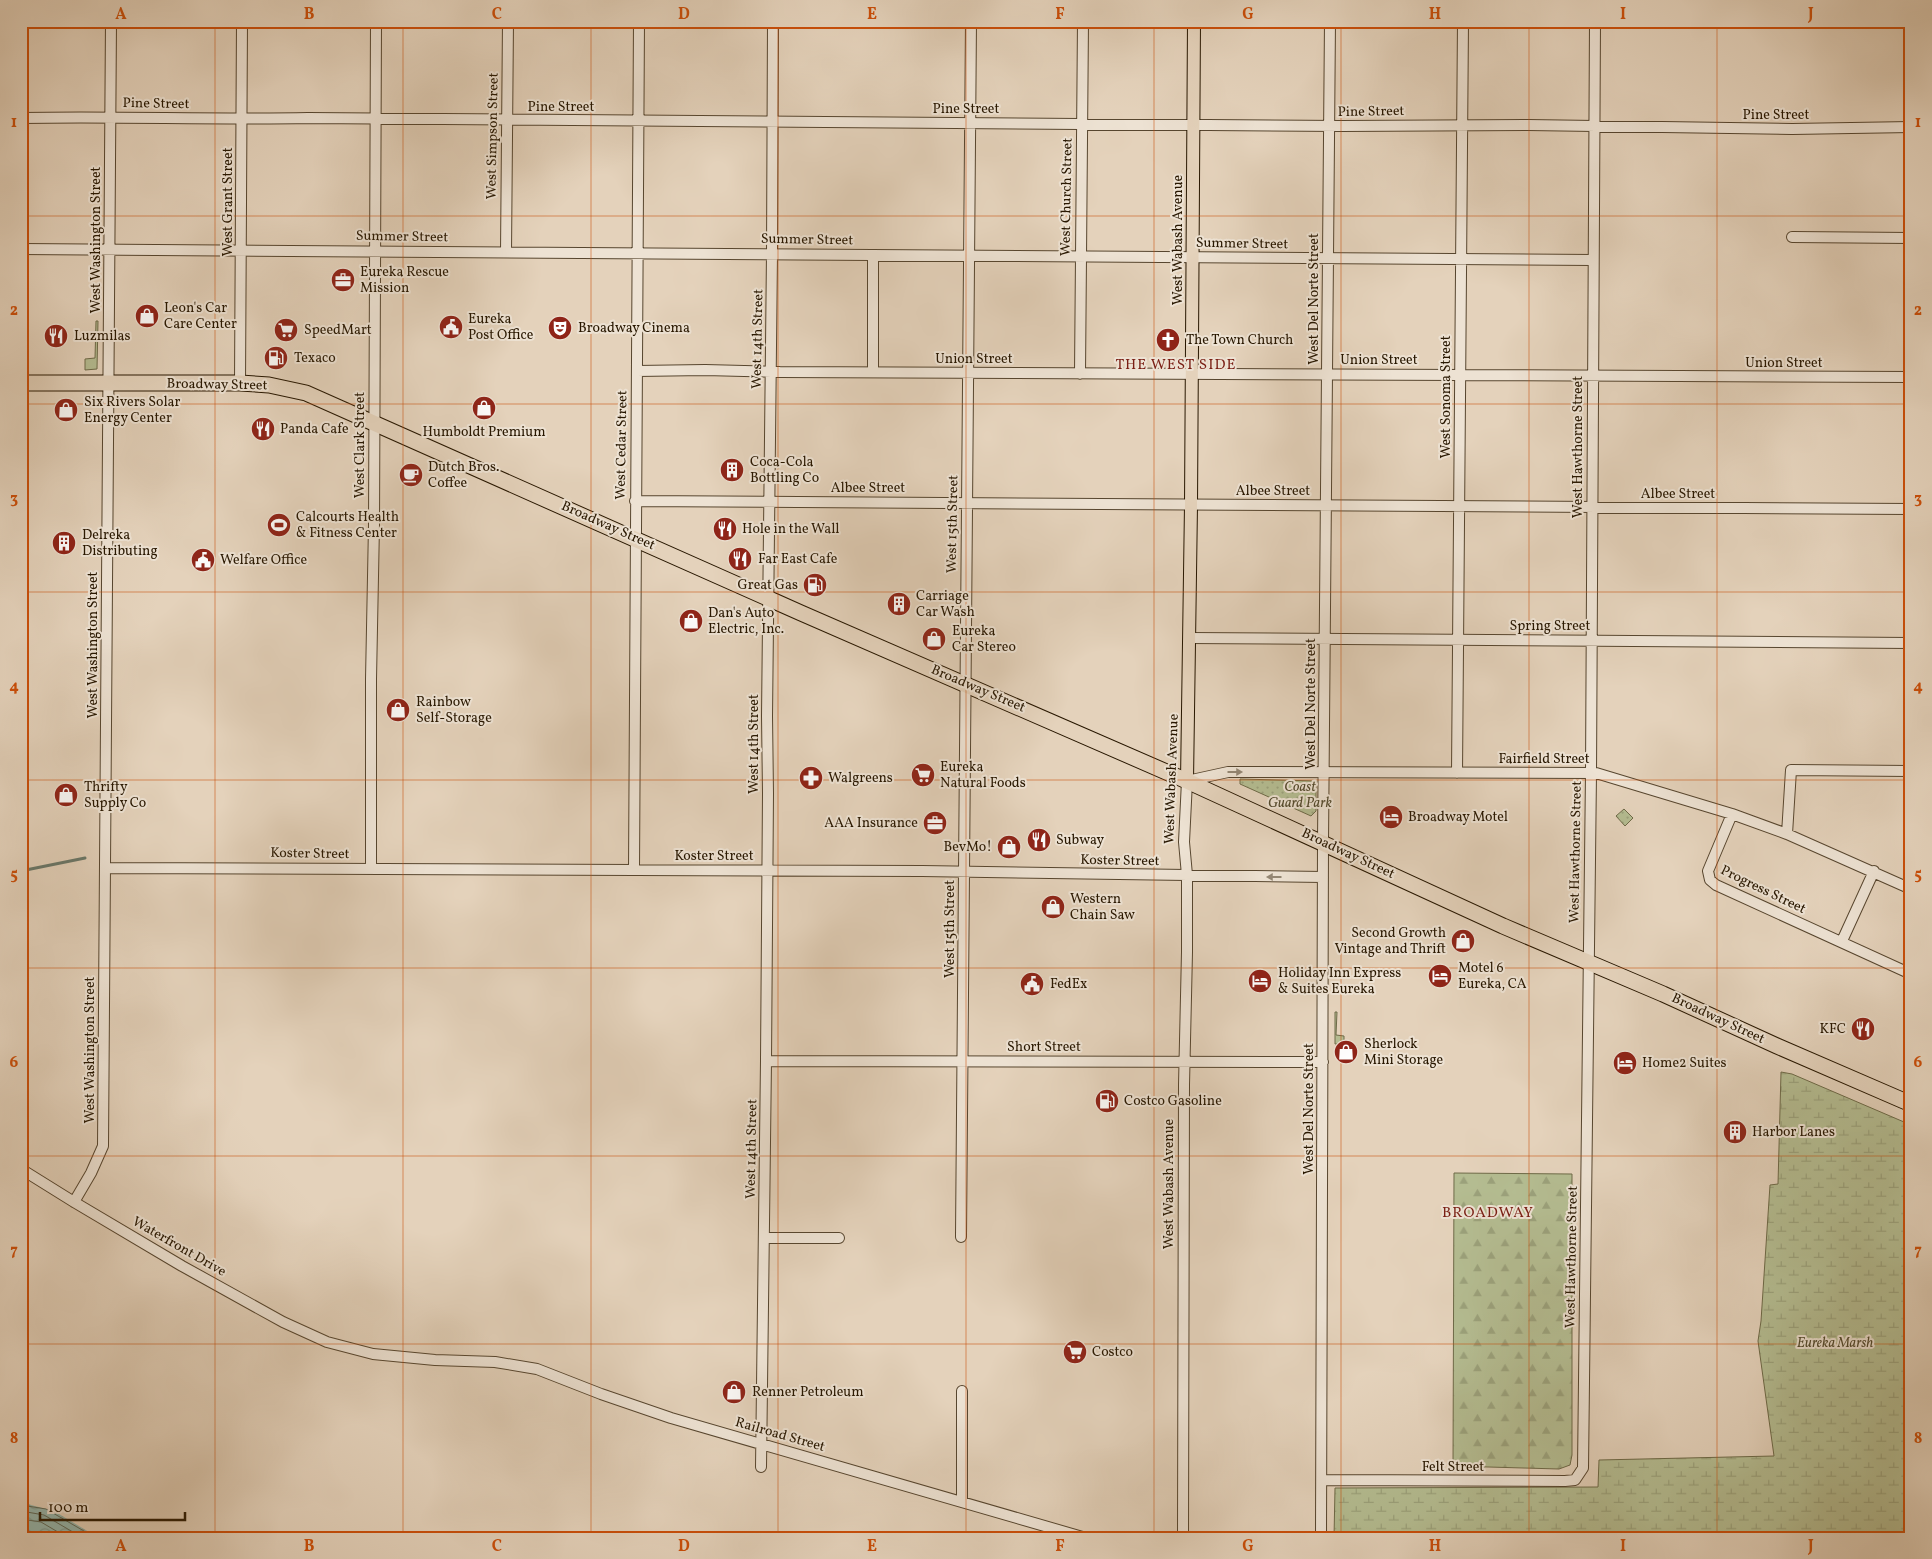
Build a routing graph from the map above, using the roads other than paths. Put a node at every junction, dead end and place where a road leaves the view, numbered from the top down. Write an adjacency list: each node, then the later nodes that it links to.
1 (111, 21): 13 (street, West Washington Street)
2 (242, 21): 15 (street, West Grant Street)
3 (376, 21): 16 (street, West Clark Street)
4 (508, 21): 17 (street, West Simpson Street)
5 (640, 21): 18 (street, West Cedar Street)
6 (773, 21): 19 (street, West 14th Street)
7 (972, 21): 20 (street, West 15th Street)
8 (1083, 21): 21 (street, West Church Street)
9 (1194, 21): 22 (main road, West Wabash Avenue)
10 (1330, 21): 24 (street, West Del Norte Street)
11 (1463, 21): 23 (street, West Sonoma Street)
12 (1595, 21): 25 (street, West Hawthorne Street)
13 (111, 117): 14 (street, Pine Street); 15 (street, Pine Street); 30 (street, West Washington Street)
14 (21, 118)
15 (242, 119): 16 (street, Pine Street); 31 (street, West Grant Street)
16 (375, 120): 17 (street, Pine Street); 32 (street, West Clark Street)
17 (507, 120): 18 (street, Pine Street); 33 (street, West Simpson Street)
18 (639, 121): 19 (street, Pine Street); 34 (street, West Cedar Street)
19 (772, 122): 20 (street, Pine Street); 35 (street, West 14th Street)
20 (970, 123): 21 (street, Pine Street); 37 (street, West 15th Street)
21 (1082, 123): 22 (street, Pine Street); 38 (street, West Church Street)
22 (1194, 124): 24 (street, Pine Street); 39 (main road, West Wabash Avenue)
23 (1462, 125): 24 (street, Pine Street); 25 (street, Pine Street); 41 (street, West Sonoma Street)
24 (1329, 126): 40 (street, West Del Norte Street)
25 (1595, 126): 26 (street, Pine Street); 42 (street, West Hawthorne Street)
26 (1911, 127)
27 (1792, 237): 28 (street)
28 (1911, 238)
29 (21, 249): 30 (street, Summer Street)
30 (110, 250): 31 (street, Summer Street); 54 (street, West Washington Street)
31 (241, 250): 32 (street, Summer Street); 55 (street, West Grant Street)
32 (375, 250): 33 (street, Summer Street); 56 (street, West Clark Street)
33 (506, 252): 34 (street, Summer Street)
34 (638, 253): 35 (street, Summer Street); 43 (street, West Cedar Street)
35 (772, 253): 36 (street, Summer Street); 44 (street, West 14th Street)
36 (873, 255): 37 (street, Summer Street); 45 (street)
37 (969, 256): 38 (street, Summer Street); 46 (street, West 15th Street)
38 (1080, 256): 39 (street, Summer Street); 48 (street, West Church Street)
39 (1192, 257): 40 (street, Summer Street); 47 (main road, West Wabash Avenue)
40 (1328, 259): 41 (street, Summer Street); 49 (street, West Del Norte Street)
41 (1461, 260): 42 (street, Summer Street); 50 (street, West Sonoma Street)
42 (1593, 260): 51 (street, West Hawthorne Street)
43 (637, 372): 44 (street, Union Street); 57 (street, West Cedar Street)
44 (771, 372): 45 (street, Union Street); 58 (street, West 14th Street)
45 (872, 372): 46 (street, Union Street)
46 (968, 373): 48 (street, Union Street); 59 (street, West 15th Street)
47 (1192, 373): 48 (street, Union Street); 49 (street, Union Street); 60 (main road, West Wabash Avenue)
48 (1080, 374)
49 (1327, 374): 50 (street, Union Street); 61 (street, West Del Norte Street)
50 (1460, 374): 51 (street, Union Street); 62 (street, West Sonoma Street)
51 (1592, 375): 52 (street, Union Street); 63 (street, West Hawthorne Street)
52 (1911, 378)
53 (21, 383): 54 (highway, Broadway Street)
54 (109, 383): 55 (highway, Broadway Street); 81 (street, West Washington Street)
55 (240, 383): 56 (highway, Broadway Street)
56 (375, 422): 65 (highway, Broadway Street); 82 (street, West Clark Street)
57 (636, 500): 58 (street, Albee Street); 65 (street, West Cedar Street)
58 (769, 501): 59 (street, Albee Street); 66 (street, West 14th Street)
59 (967, 503): 60 (street, Albee Street); 72 (street, West 15th Street)
60 (1191, 505): 61 (street, Albee Street); 67 (main road, West Wabash Avenue)
61 (1326, 505): 62 (street, Albee Street); 68 (street, West Del Norte Street)
62 (1459, 506): 63 (street, Albee Street); 69 (street, West Sonoma Street)
63 (1592, 506): 64 (street, Albee Street); 70 (street, West Hawthorne Street)
64 (1911, 509)
65 (635, 538): 66 (highway, Broadway Street); 83 (street, West Cedar Street)
66 (769, 598): 72 (highway, Broadway Street); 84 (street, West 14th Street)
67 (1189, 638): 68 (street, Spring Street); 77 (main road, West Wabash Avenue)
68 (1326, 639): 69 (street, Spring Street); 74 (street, West Del Norte Street)
69 (1458, 640): 70 (street, Spring Street); 75 (street, West Sonoma Street)
70 (1591, 640): 71 (street, Spring Street); 76 (street, West Hawthorne Street)
71 (1911, 643)
72 (967, 685): 77 (highway, Broadway Street); 86 (street, West 15th Street)
73 (1911, 772): 79 (street)
74 (1325, 773): 75 (street, Fairfield Street); 77 (street, Fairfield Street, one-way to 74); 80 (street, West Del Norte Street)
75 (1457, 773): 76 (street, Fairfield Street)
76 (1591, 773): 78 (street, Fairfield Street); 91 (street, West Hawthorne Street)
77 (1188, 781): 80 (highway, Broadway Street); 87 (street, West Wabash Avenue)
78 (1732, 814): 79 (street, Fairfield Street); 90 (street, Progress Street)
79 (1786, 834): 85 (street, Fairfield Street)
80 (1323, 842): 88 (street, West Del Norte Street); 91 (highway, Broadway Street)
81 (106, 868): 82 (street, Koster Street); 99 (street, West Washington Street)
82 (370, 869): 83 (street, Koster Street)
83 (634, 870): 84 (street, Koster Street)
84 (766, 870): 86 (street, Koster Street); 94 (street, West 14th Street)
85 (1874, 871): 89 (street, Fairfield Street); 90 (street)
86 (964, 872): 87 (street, Koster Street); 93 (street, West 15th Street)
87 (1187, 875): 88 (street, Koster Street, one-way to 87); 95 (street, West Wabash Avenue)
88 (1323, 877): 96 (street, West Del Norte Street)
89 (1911, 889)
90 (1842, 941): 92 (street, Progress Street)
91 (1588, 961): 97 (highway, Broadway Street); 107 (street, West Hawthorne Street)
92 (1911, 974)
93 (963, 1060): 94 (street, Short Street); 95 (street, Short Street); 100 (street, West 15th Street)
94 (766, 1061): 101 (street, West 14th Street)
95 (1186, 1061): 96 (street, Short Street); 111 (street, West Wabash Avenue)
96 (1323, 1062): 108 (street, West Del Norte Street)
97 (1911, 1104)
98 (21, 1169): 99 (street, Waterfront Drive)
99 (74, 1202): 103 (street, Waterfront Drive)
100 (961, 1237)
101 (765, 1238): 102 (street); 105 (street, West 14th Street)
102 (839, 1238)
103 (467, 1361): 105 (street, Railroad Street)
104 (962, 1391): 109 (street)
105 (762, 1444): 106 (street, West 14th Street); 109 (street, Railroad Street)
106 (761, 1467)
107 (1581, 1473): 108 (street, Felt Street)
108 (1322, 1480): 112 (street, West Del Norte Street)
109 (962, 1502): 110 (street, Railroad Street)
110 (1086, 1538)
111 (1183, 1538)
112 (1322, 1538)

